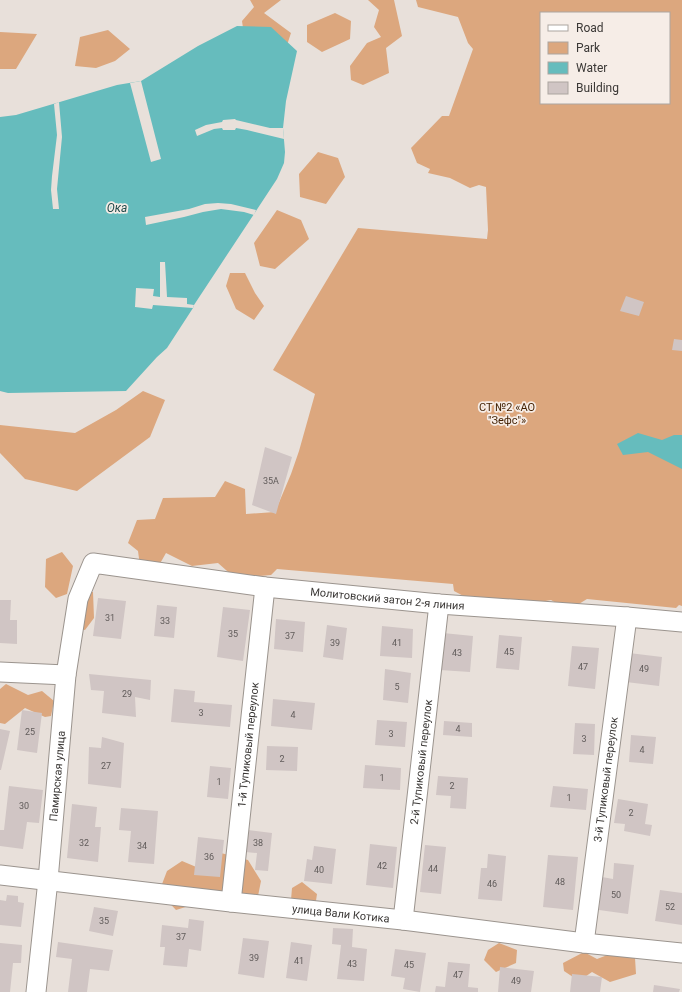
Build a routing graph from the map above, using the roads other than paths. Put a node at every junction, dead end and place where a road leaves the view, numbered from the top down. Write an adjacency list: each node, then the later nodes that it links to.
1 (93, 563): 2 (street, Молитовский затон 2-я линия); 7 (street, Памирская улица)
2 (265, 587): 3 (street, Молитовский затон 2-я линия); 10 (street, 1-й Тупиковый переулок)
3 (439, 604): 4 (street, Молитовский затон 2-я линия); 11 (street, 2-й Тупиковый переулок)
4 (627, 617): 5 (street, Молитовский затон 2-я линия); 12 (street, 3-й Тупиковый переулок)
5 (682, 622)
6 (0, 672): 7 (street)
7 (66, 675): 9 (street, Памирская улица)
8 (0, 875): 9 (street, улица Вали Котика)
9 (48, 880): 10 (street, улица Вали Котика); 14 (street, Памирская улица)
10 (231, 902): 11 (street, улица Вали Котика)
11 (403, 920): 12 (street, улица Вали Котика)
12 (584, 943): 13 (street, улица Вали Котика)
13 (682, 953)
14 (36, 992)

